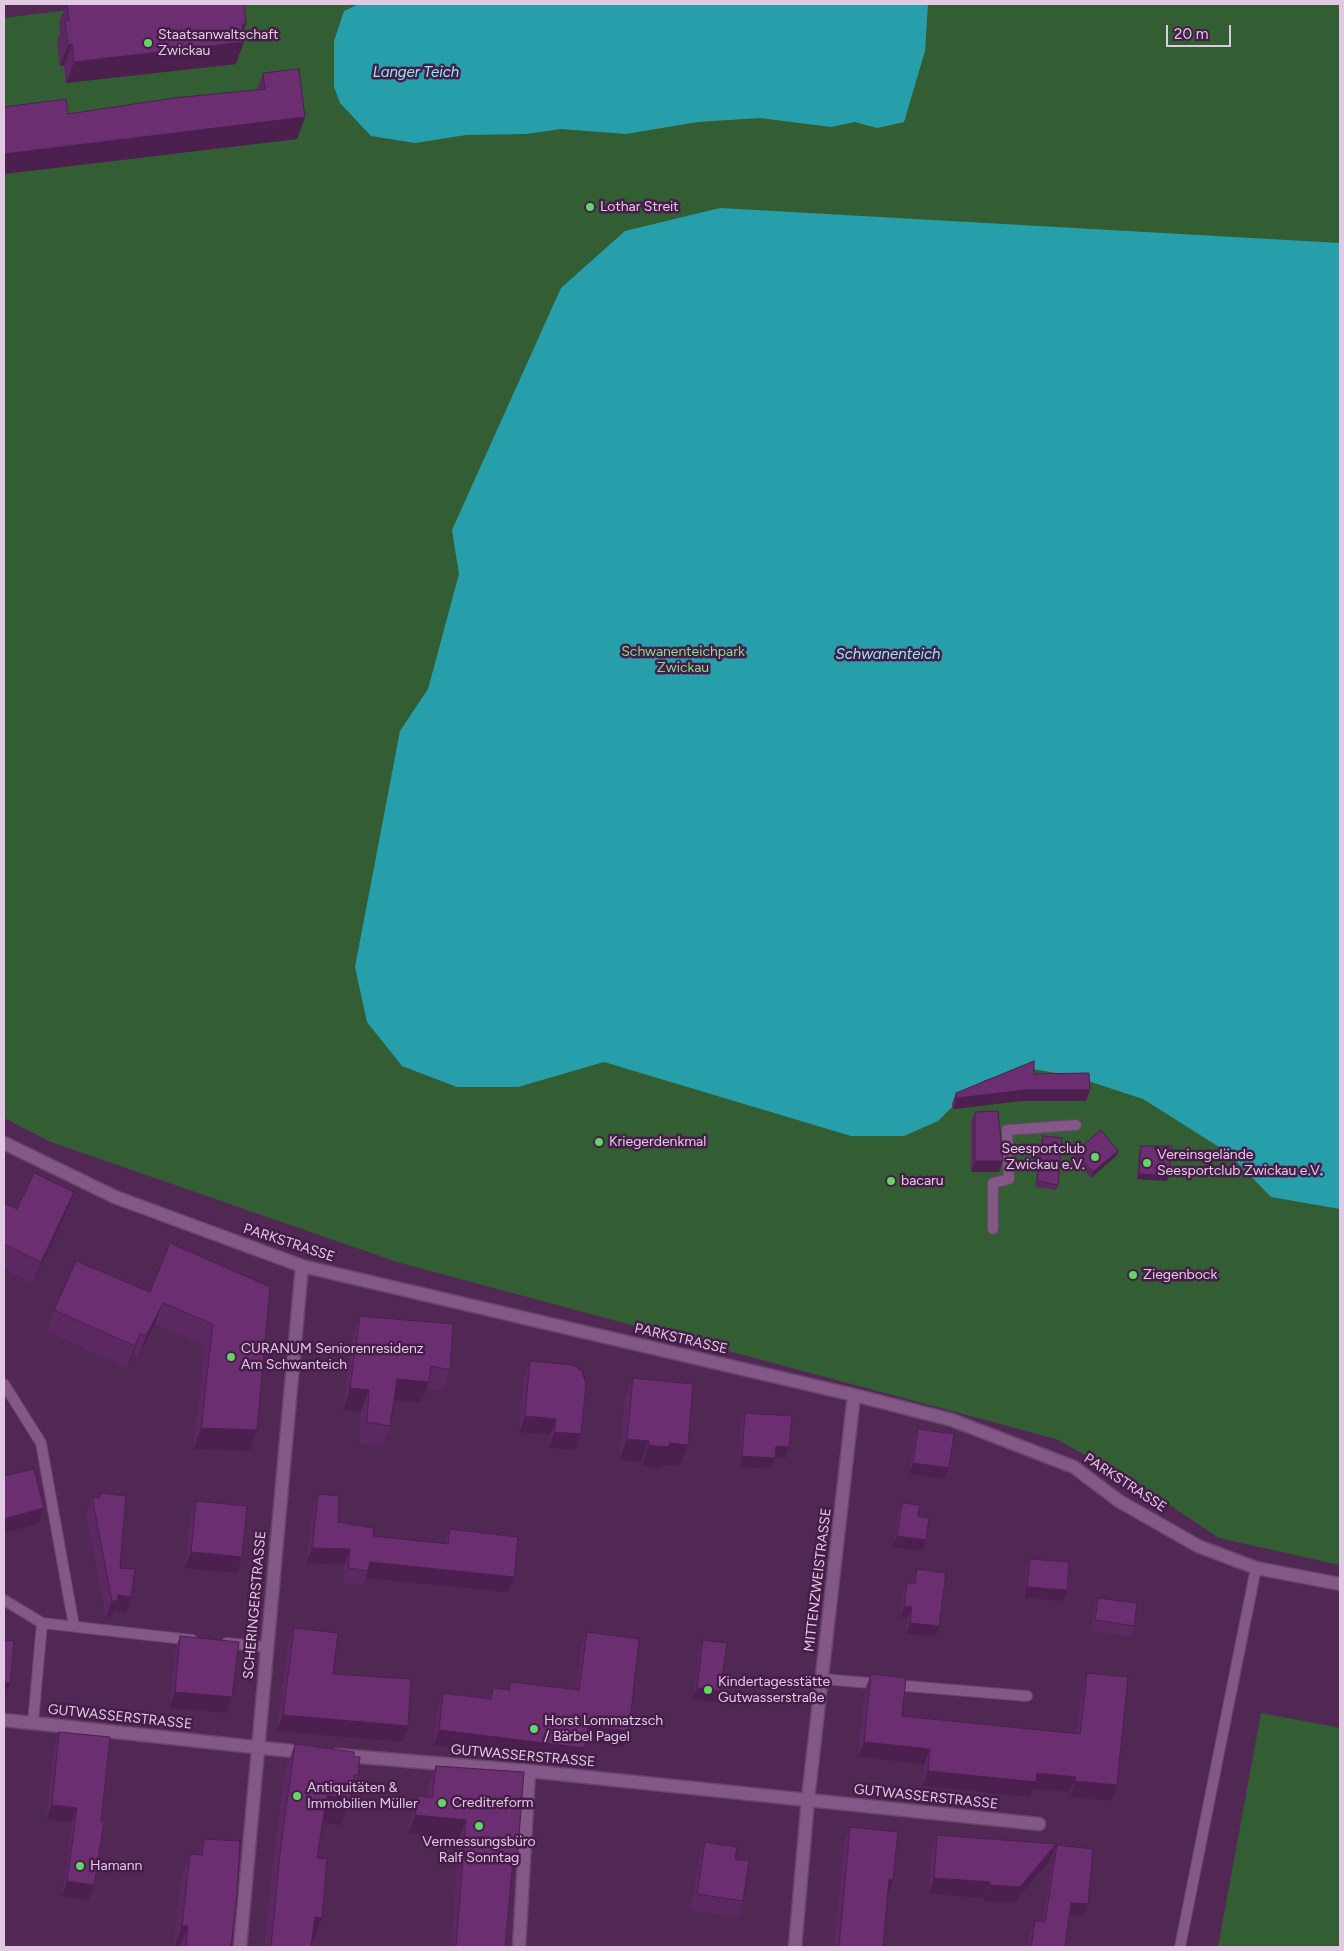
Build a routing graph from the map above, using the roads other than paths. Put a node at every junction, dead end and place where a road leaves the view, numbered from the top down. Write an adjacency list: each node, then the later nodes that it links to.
1 (1076, 1125): 3 (lane)
2 (4, 1143): 4 (street, PARKSTRASSE)
3 (993, 1229)
4 (302, 1266): 6 (street, PARKSTRASSE); 12 (street, SCHERINGERSTRASSE)
5 (4, 1384): 11 (lane)
6 (854, 1395): 7 (street, PARKSTRASSE); 13 (street, MITTENZWEISTRASSE)
7 (1256, 1568): 8 (street, PARKSTRASSE); 24 (lane)
8 (1340, 1584)
9 (4, 1600): 10 (lane)
10 (42, 1623): 11 (lane); 16 (lane)
11 (74, 1626): 12 (lane)
12 (266, 1647): 17 (street, SCHERINGERSTRASSE)
13 (822, 1679): 14 (lane); 19 (street, MITTENZWEISTRASSE)
14 (1027, 1696)
15 (4, 1720): 16 (street, GUTWASSERSTRASSE)
16 (33, 1723): 17 (street, GUTWASSERSTRASSE)
17 (258, 1748): 18 (street, GUTWASSERSTRASSE); 21 (street, SCHERINGERSTRASSE)
18 (529, 1771): 19 (street, GUTWASSERSTRASSE); 22 (street)
19 (808, 1799): 20 (street, GUTWASSERSTRASSE); 23 (street, MITTENZWEISTRASSE)
20 (1039, 1824)
21 (240, 1947)
22 (519, 1947)
23 (794, 1947)
24 (1180, 1947)

